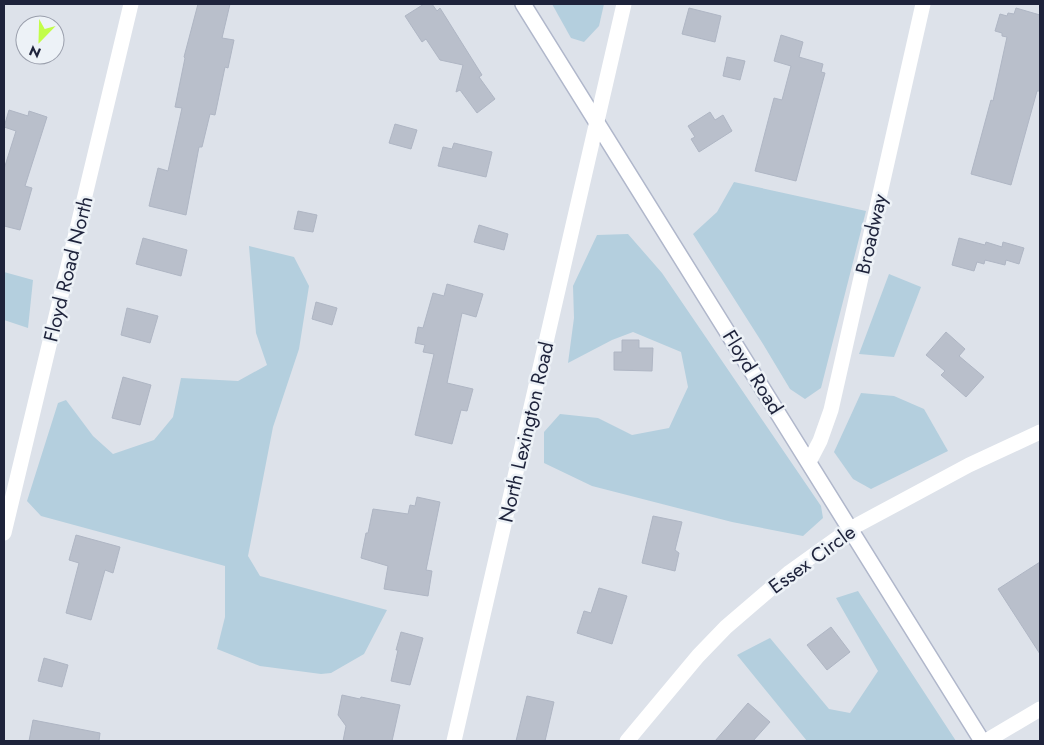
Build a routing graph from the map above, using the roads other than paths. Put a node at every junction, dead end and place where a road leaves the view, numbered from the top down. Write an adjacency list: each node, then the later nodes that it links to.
1 (131, 4): 9 (street, Floyd Road North)
2 (523, 4): 5 (street, Floyd Road)
3 (624, 4): 5 (street, North Lexington Road)
4 (924, 4): 7 (street, Broadway)
5 (597, 122): 7 (street, Floyd Road); 11 (street, North Lexington Road)
6 (1040, 432): 8 (street, Essex Circle)
7 (809, 462): 8 (street, Floyd Road)
8 (850, 529): 12 (street, Essex Circle); 13 (street, Floyd Road)
9 (4, 534)
10 (1040, 708): 13 (street)
11 (454, 741)
12 (627, 741)
13 (984, 741)

